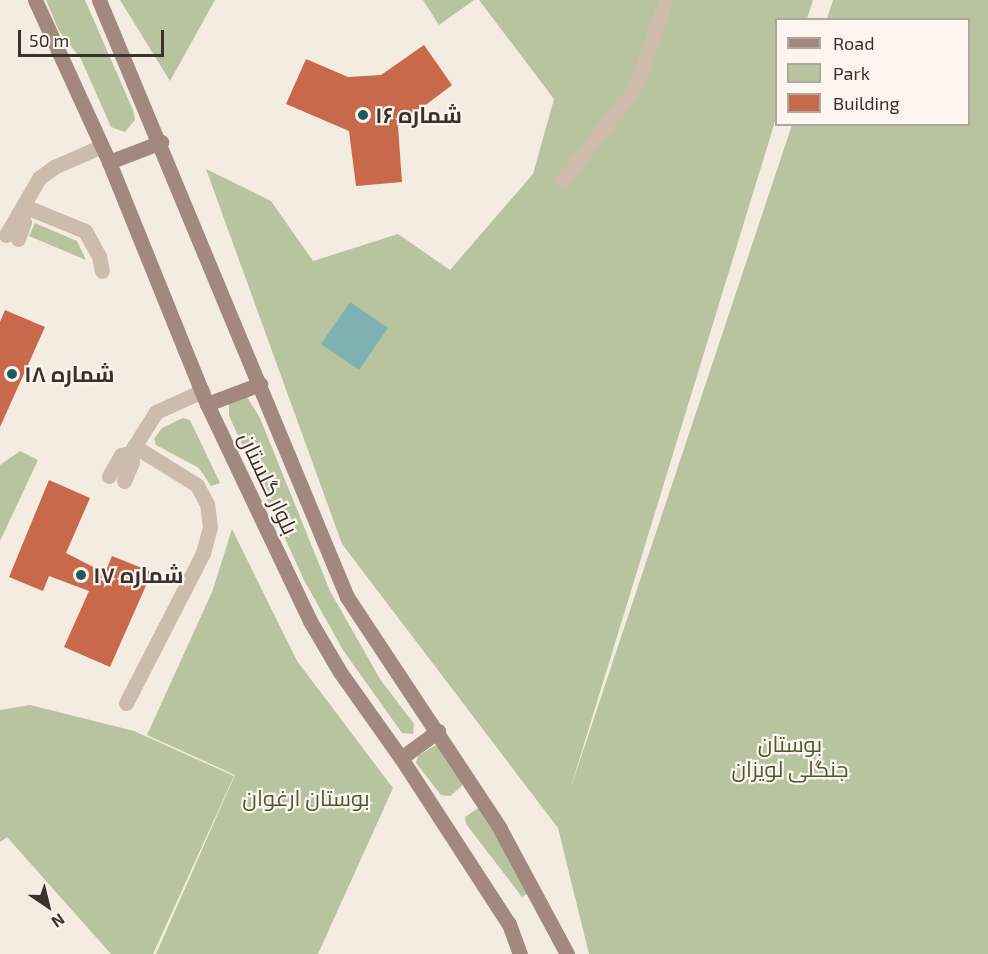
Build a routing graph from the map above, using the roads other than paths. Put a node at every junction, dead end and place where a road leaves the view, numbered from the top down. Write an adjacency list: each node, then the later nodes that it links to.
1 (35, 0): 5 (main road, بلوار گلستان)
2 (99, 0): 4 (main road, بلوار گلستان)
3 (666, 0): 7 (street)
4 (161, 142): 6 (main road); 11 (main road, بلوار گلستان)
5 (102, 146): 6 (main road, بلوار گلستان); 8 (street)
6 (109, 162): 12 (main road, بلوار گلستان)
7 (563, 180)
8 (22, 209): 9 (street); 10 (street)
9 (12, 237)
10 (102, 271)
11 (260, 384): 12 (main road); 16 (main road, بلوار گلستان)
12 (205, 398): 13 (street); 17 (main road, بلوار گلستان)
13 (132, 450): 14 (street); 15 (street)
14 (117, 479)
15 (126, 703)
16 (438, 731): 17 (main road); 19 (main road, بلوار گلستان)
17 (401, 758): 18 (main road, بلوار گلستان)
18 (520, 954)
19 (567, 954)

